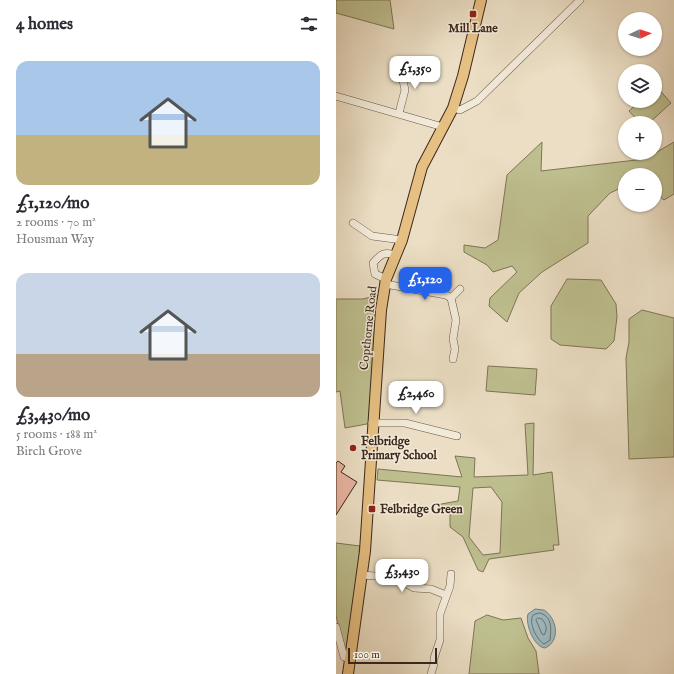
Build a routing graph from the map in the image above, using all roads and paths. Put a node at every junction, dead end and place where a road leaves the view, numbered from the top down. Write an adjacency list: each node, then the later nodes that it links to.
1 (481, 0): 5 (highway, Copthorne Road)
2 (580, 0): 5 (street)
3 (400, 66): 6 (street)
4 (336, 96): 6 (street)
5 (453, 108): 7 (highway, Copthorne Road)
6 (399, 113): 7 (street)
7 (443, 127): 9 (highway, Copthorne Road)
8 (353, 223): 9 (street)
9 (402, 240): 10 (highway, Copthorne Road)
10 (395, 255): 11 (highway, Copthorne Road); 11 (street)
11 (386, 282): 13 (street); 15 (highway, Copthorne Road)
12 (460, 289): 13 (street)
13 (451, 298): 14 (street)
14 (453, 359)
15 (372, 423): 16 (street); 18 (highway, Copthorne Road)
16 (456, 436)
17 (451, 574): 19 (street)
18 (362, 575): 19 (street); 21 (highway, Copthorne Road)
19 (446, 595): 22 (street)
20 (336, 627): 21 (street)
21 (350, 659): 23 (highway, Copthorne Road)
22 (433, 673)
23 (348, 674)

